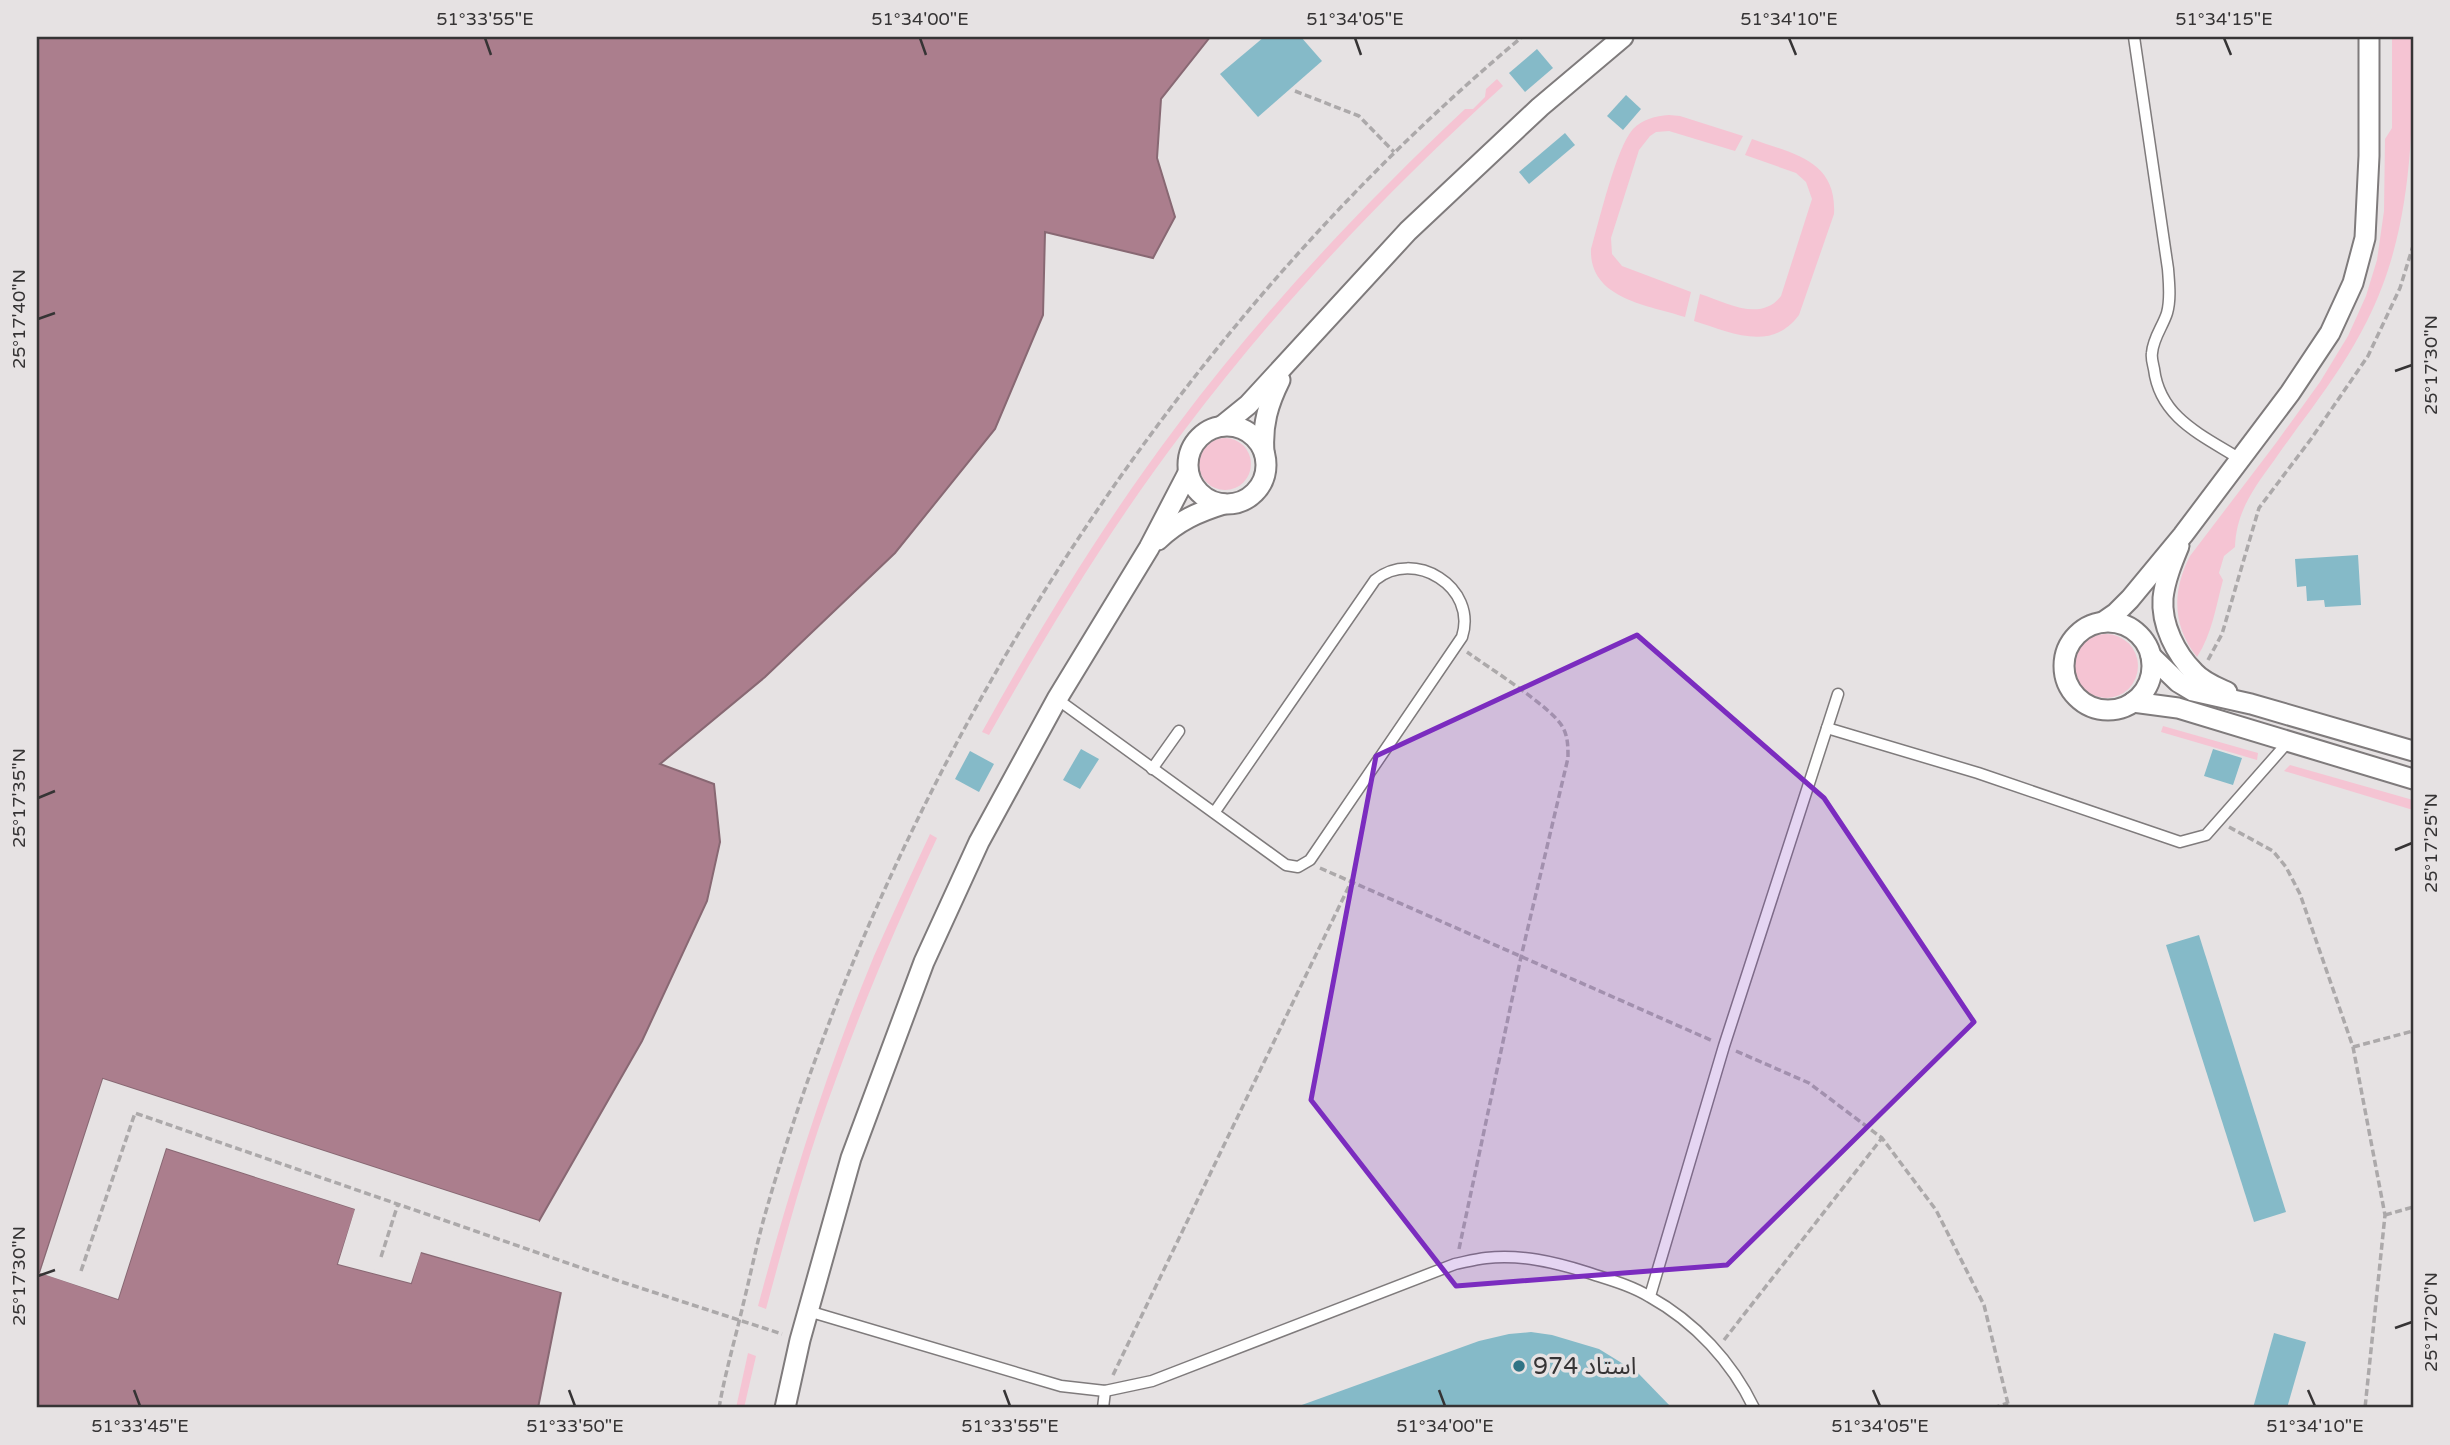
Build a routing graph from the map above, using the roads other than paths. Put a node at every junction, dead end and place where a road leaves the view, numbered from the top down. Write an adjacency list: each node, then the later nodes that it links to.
1 (1623, 37): 4 (street)
2 (2134, 37): 7 (lane)
3 (2368, 37): 7 (street)
4 (1287, 365): 5 (street); 6 (street)
5 (1222, 426): 6 (street); 8 (street)
6 (1264, 453): 9 (street)
7 (2240, 459): 10 (street)
8 (1188, 473): 9 (street); 11 (street)
9 (1224, 504): 11 (street)
10 (2183, 535): 12 (street); 17 (street)
11 (1149, 548): 15 (street)
12 (2103, 622): 13 (street); 16 (street)
13 (2151, 656): 16 (street); 17 (street)
14 (1839, 694): 18 (lane)
15 (1057, 699): 22 (lane); 26 (street)
16 (2133, 702): 20 (street)
17 (2250, 704): 21 (street)
18 (1827, 729): 20 (lane); 25 (lane)
19 (1179, 731): 22 (lane)
20 (2288, 743): 23 (street)
21 (2413, 751)
22 (1152, 769): 24 (lane)
23 (2413, 779)
24 (1214, 813): 24 (lane)
25 (1650, 1296): 27 (lane); 30 (lane)
26 (808, 1311): 27 (lane); 28 (street)
27 (1105, 1391): 29 (lane)
28 (785, 1408)
29 (1103, 1408)
30 (1754, 1408)

